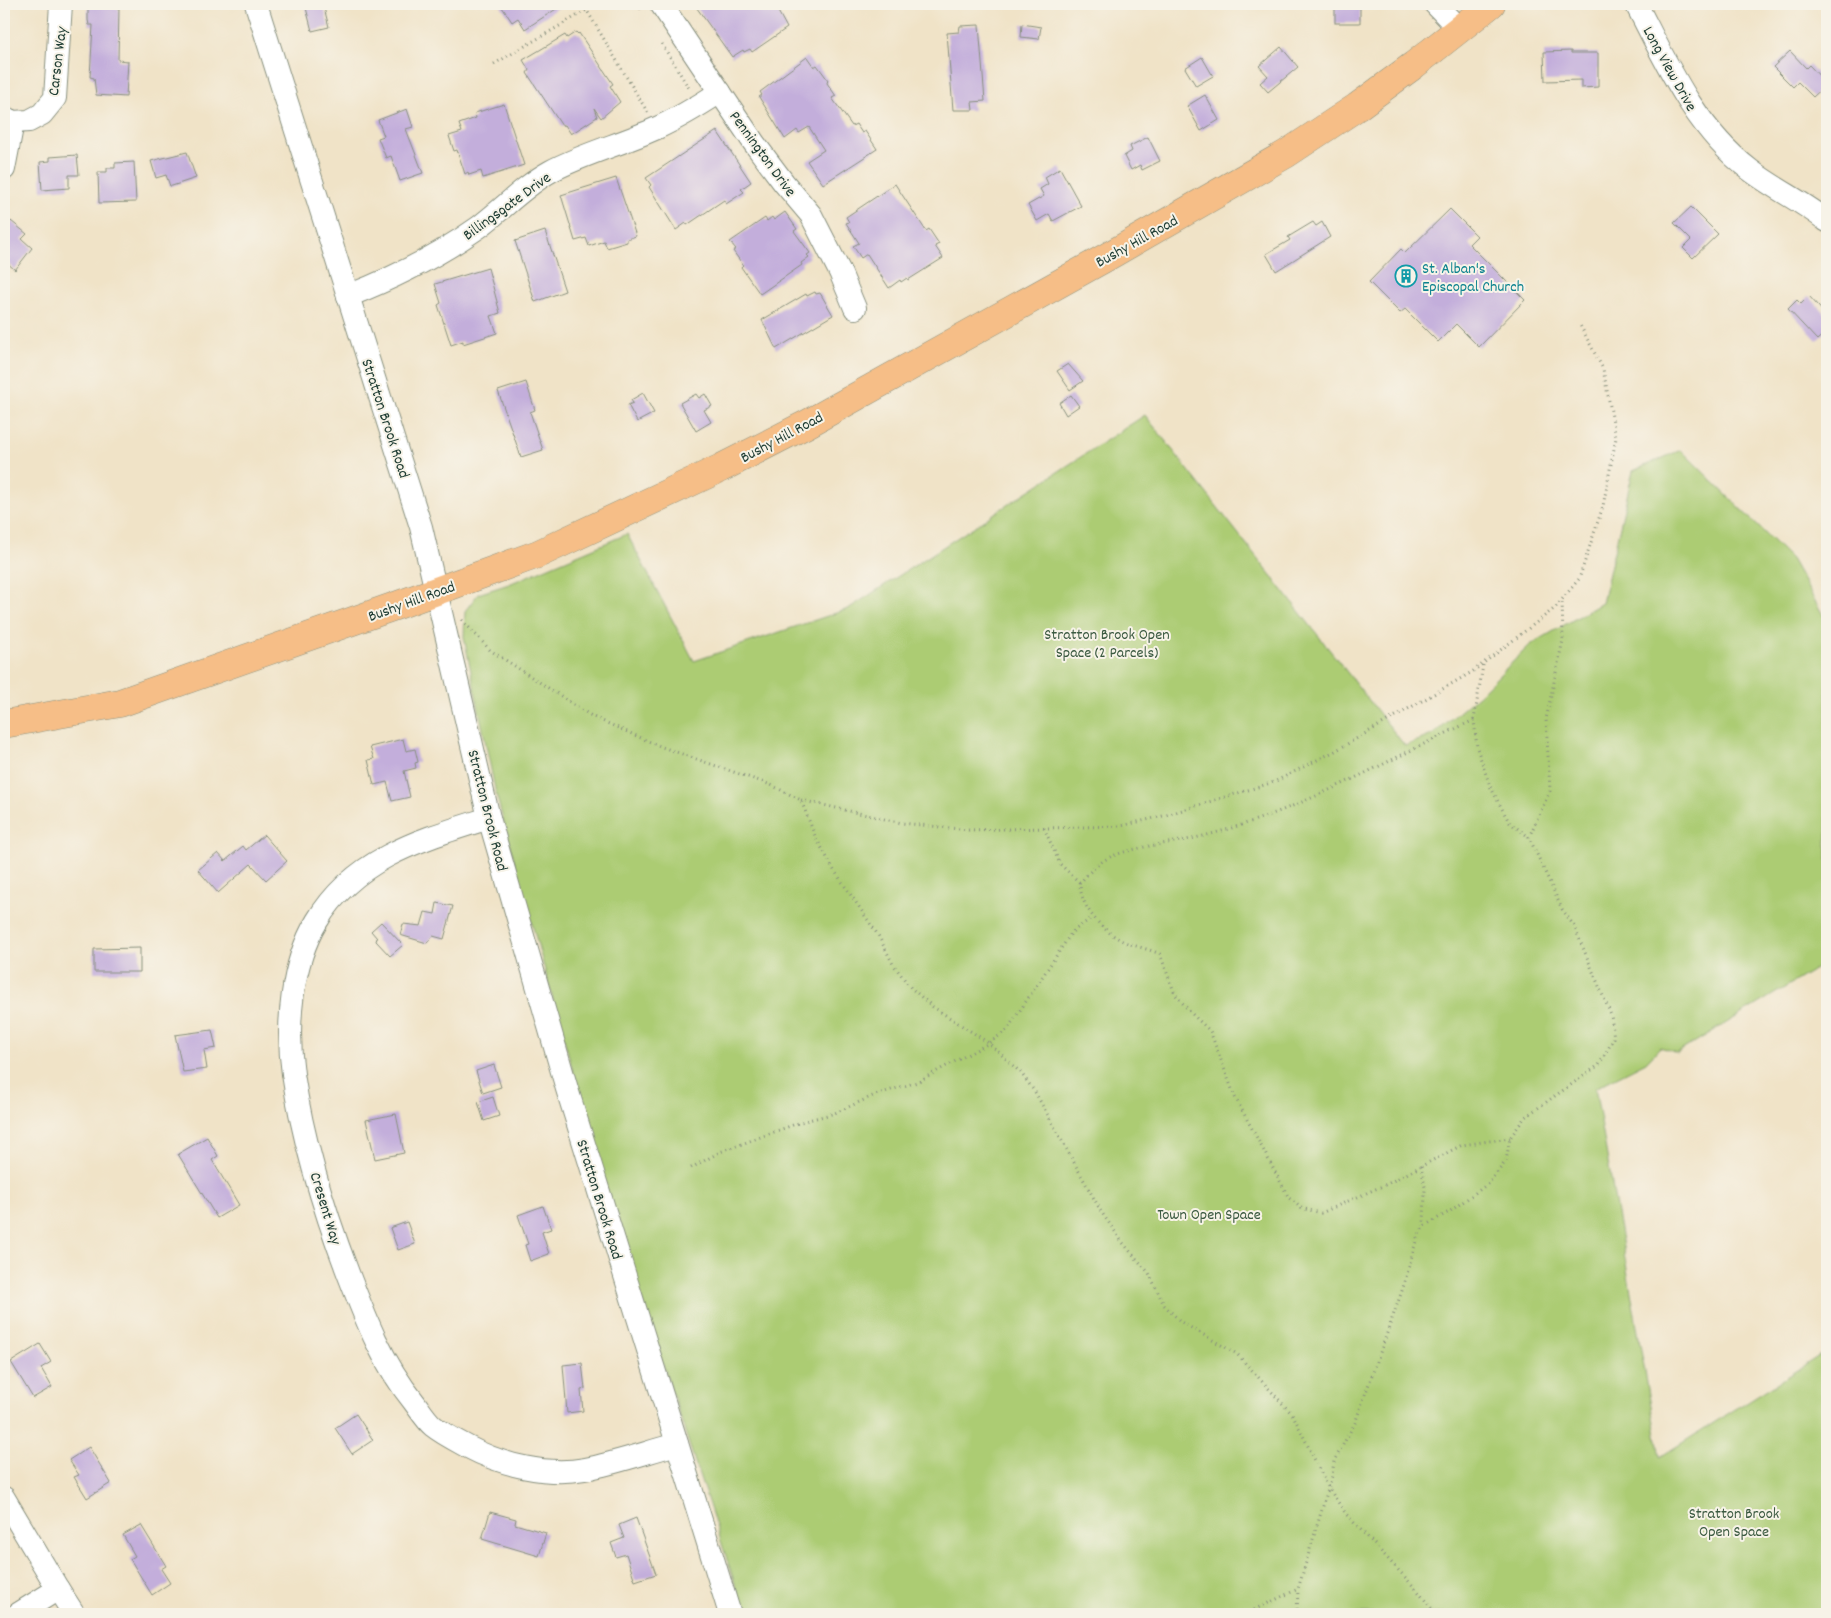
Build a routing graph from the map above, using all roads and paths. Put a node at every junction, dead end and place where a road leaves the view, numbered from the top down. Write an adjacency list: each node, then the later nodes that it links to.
1 (61, 4): 15 (street, Carson Way)
2 (256, 4): 19 (street, Stratton Brook Road)
3 (583, 4): 9 (path)
4 (638, 4): 8 (path)
5 (1435, 4): 10 (street)
6 (1491, 4): 10 (main road, Bushy Hill Road)
7 (1636, 4): 18 (street, Long View Drive)
8 (652, 8): 13 (street, Pennington Drive)
9 (586, 10): 12 (path); 16 (path)
10 (1460, 30): 22 (main road, Bushy Hill Road)
11 (659, 38): 14 (path)
12 (494, 64)
13 (720, 92): 14 (street, Billingsgate Drive); 20 (street, Pennington Drive)
14 (700, 105): 16 (street, Billingsgate Drive)
15 (9, 119): 17 (street, Carson Way)
16 (657, 128): 19 (street, Billingsgate Drive)
17 (4, 169)
18 (1827, 221)
19 (348, 296): 22 (street, Stratton Brook Road)
20 (854, 308)
21 (1580, 325): 23 (path)
22 (436, 591): 27 (main road, Bushy Hill Road); 29 (street, Stratton Brook Road)
23 (1562, 599): 25 (path); 31 (path)
24 (459, 617): 28 (path)
25 (1483, 664): 26 (path); 30 (path)
26 (1474, 720): 31 (path); 32 (path)
27 (4, 724)
28 (801, 800): 30 (path); 34 (path)
29 (489, 818): 39 (street, Stratton Brook Road); 39 (street, Cresent Way)
30 (1044, 828): 32 (path)
31 (1529, 837): 35 (path)
32 (1080, 883): 33 (path)
33 (1093, 917): 34 (path); 36 (path)
34 (989, 1043): 37 (path); 40 (path)
35 (1510, 1138): 36 (path); 38 (path)
36 (1421, 1166): 38 (path)
37 (691, 1168)
38 (1424, 1226): 40 (path)
39 (677, 1444): 46 (street, Stratton Brook Road)
40 (1328, 1487): 43 (path); 49 (path)
41 (4, 1498): 42 (street)
42 (58, 1589): 44 (street); 45 (street)
43 (1298, 1589): 47 (path); 48 (path)
44 (18, 1614)
45 (74, 1614)
46 (730, 1614)
47 (1245, 1614)
48 (1296, 1614)
49 (1436, 1614)

